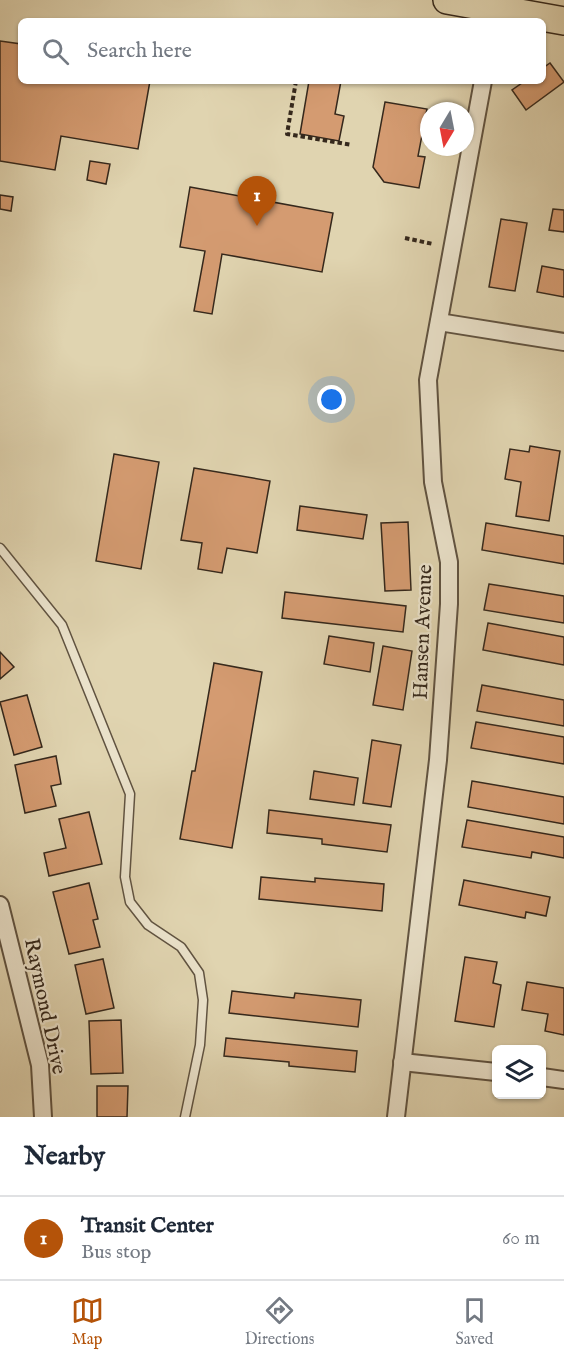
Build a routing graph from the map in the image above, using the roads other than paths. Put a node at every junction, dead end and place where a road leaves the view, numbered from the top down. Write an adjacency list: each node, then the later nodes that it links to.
1 (447, 0): 2 (main road)
2 (496, 10): 3 (main road)
3 (545, 18)
4 (546, 18): 5 (main road)
5 (564, 21)
6 (482, 84): 7 (street, Hansen Avenue)
7 (439, 322): 8 (street); 11 (street, Hansen Avenue)
8 (564, 342)
9 (0, 548): 16 (lane)
10 (0, 905): 15 (street, Raymond Drive)
11 (402, 1062): 12 (street); 17 (street, Hansen Avenue)
12 (492, 1072)
13 (546, 1078): 14 (street)
14 (564, 1080)
15 (43, 1117)
16 (185, 1117)
17 (396, 1117)

